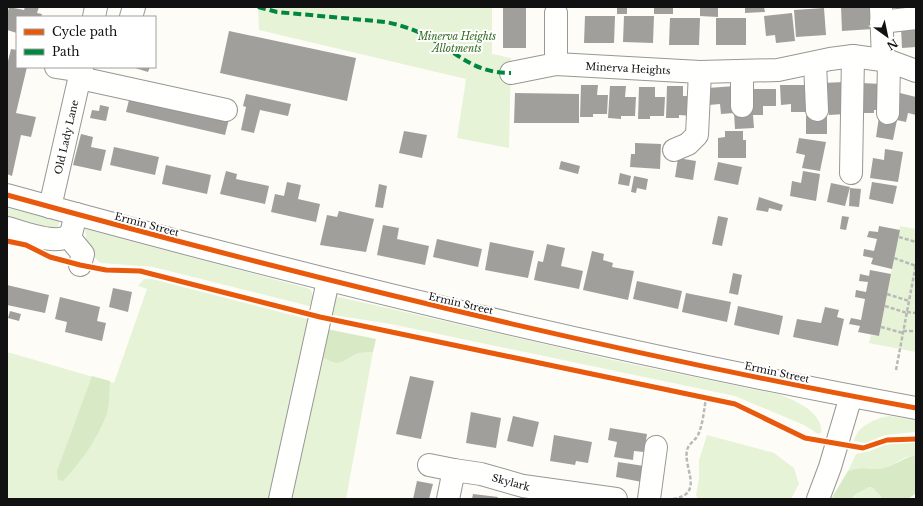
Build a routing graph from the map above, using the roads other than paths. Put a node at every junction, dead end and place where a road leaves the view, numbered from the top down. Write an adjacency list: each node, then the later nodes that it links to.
1 (556, 13): 7 (street)
2 (881, 14): 3 (street); 5 (street)
3 (916, 18)
4 (853, 56): 5 (street, Minerva Heights); 6 (street, Minerva Heights); 19 (street)
5 (886, 61): 10 (street, Minerva Heights); 17 (street)
6 (815, 63): 9 (street, Minerva Heights); 16 (street)
7 (556, 64): 12 (street, Minerva Heights); 13 (street, Minerva Heights)
8 (61, 68): 11 (street)
9 (742, 71): 12 (street, Minerva Heights); 14 (street)
10 (916, 71)
11 (81, 72): 15 (street); 21 (street, Old Lady Lane)
12 (700, 72): 18 (street)
13 (511, 73)
14 (742, 106)
15 (226, 110)
16 (817, 110)
17 (888, 113)
18 (674, 150)
19 (851, 173)
20 (7, 195): 21 (street, Ermin Street)
21 (50, 207): 22 (street, Ermin Street)
22 (76, 214): 24 (street); 26 (street, Ermin Street)
23 (7, 228): 24 (street)
24 (68, 236): 25 (street)
25 (80, 265)
26 (328, 281): 27 (street, Ermin Street); 32 (street)
27 (851, 396): 28 (street, Ermin Street); 36 (street)
28 (916, 408)
29 (656, 447): 35 (street)
30 (429, 465): 31 (street, Skylark)
31 (454, 470): 33 (street); 34 (street, Skylark)
32 (280, 499)
33 (448, 499)
34 (616, 499)
35 (649, 499)
36 (818, 499)

